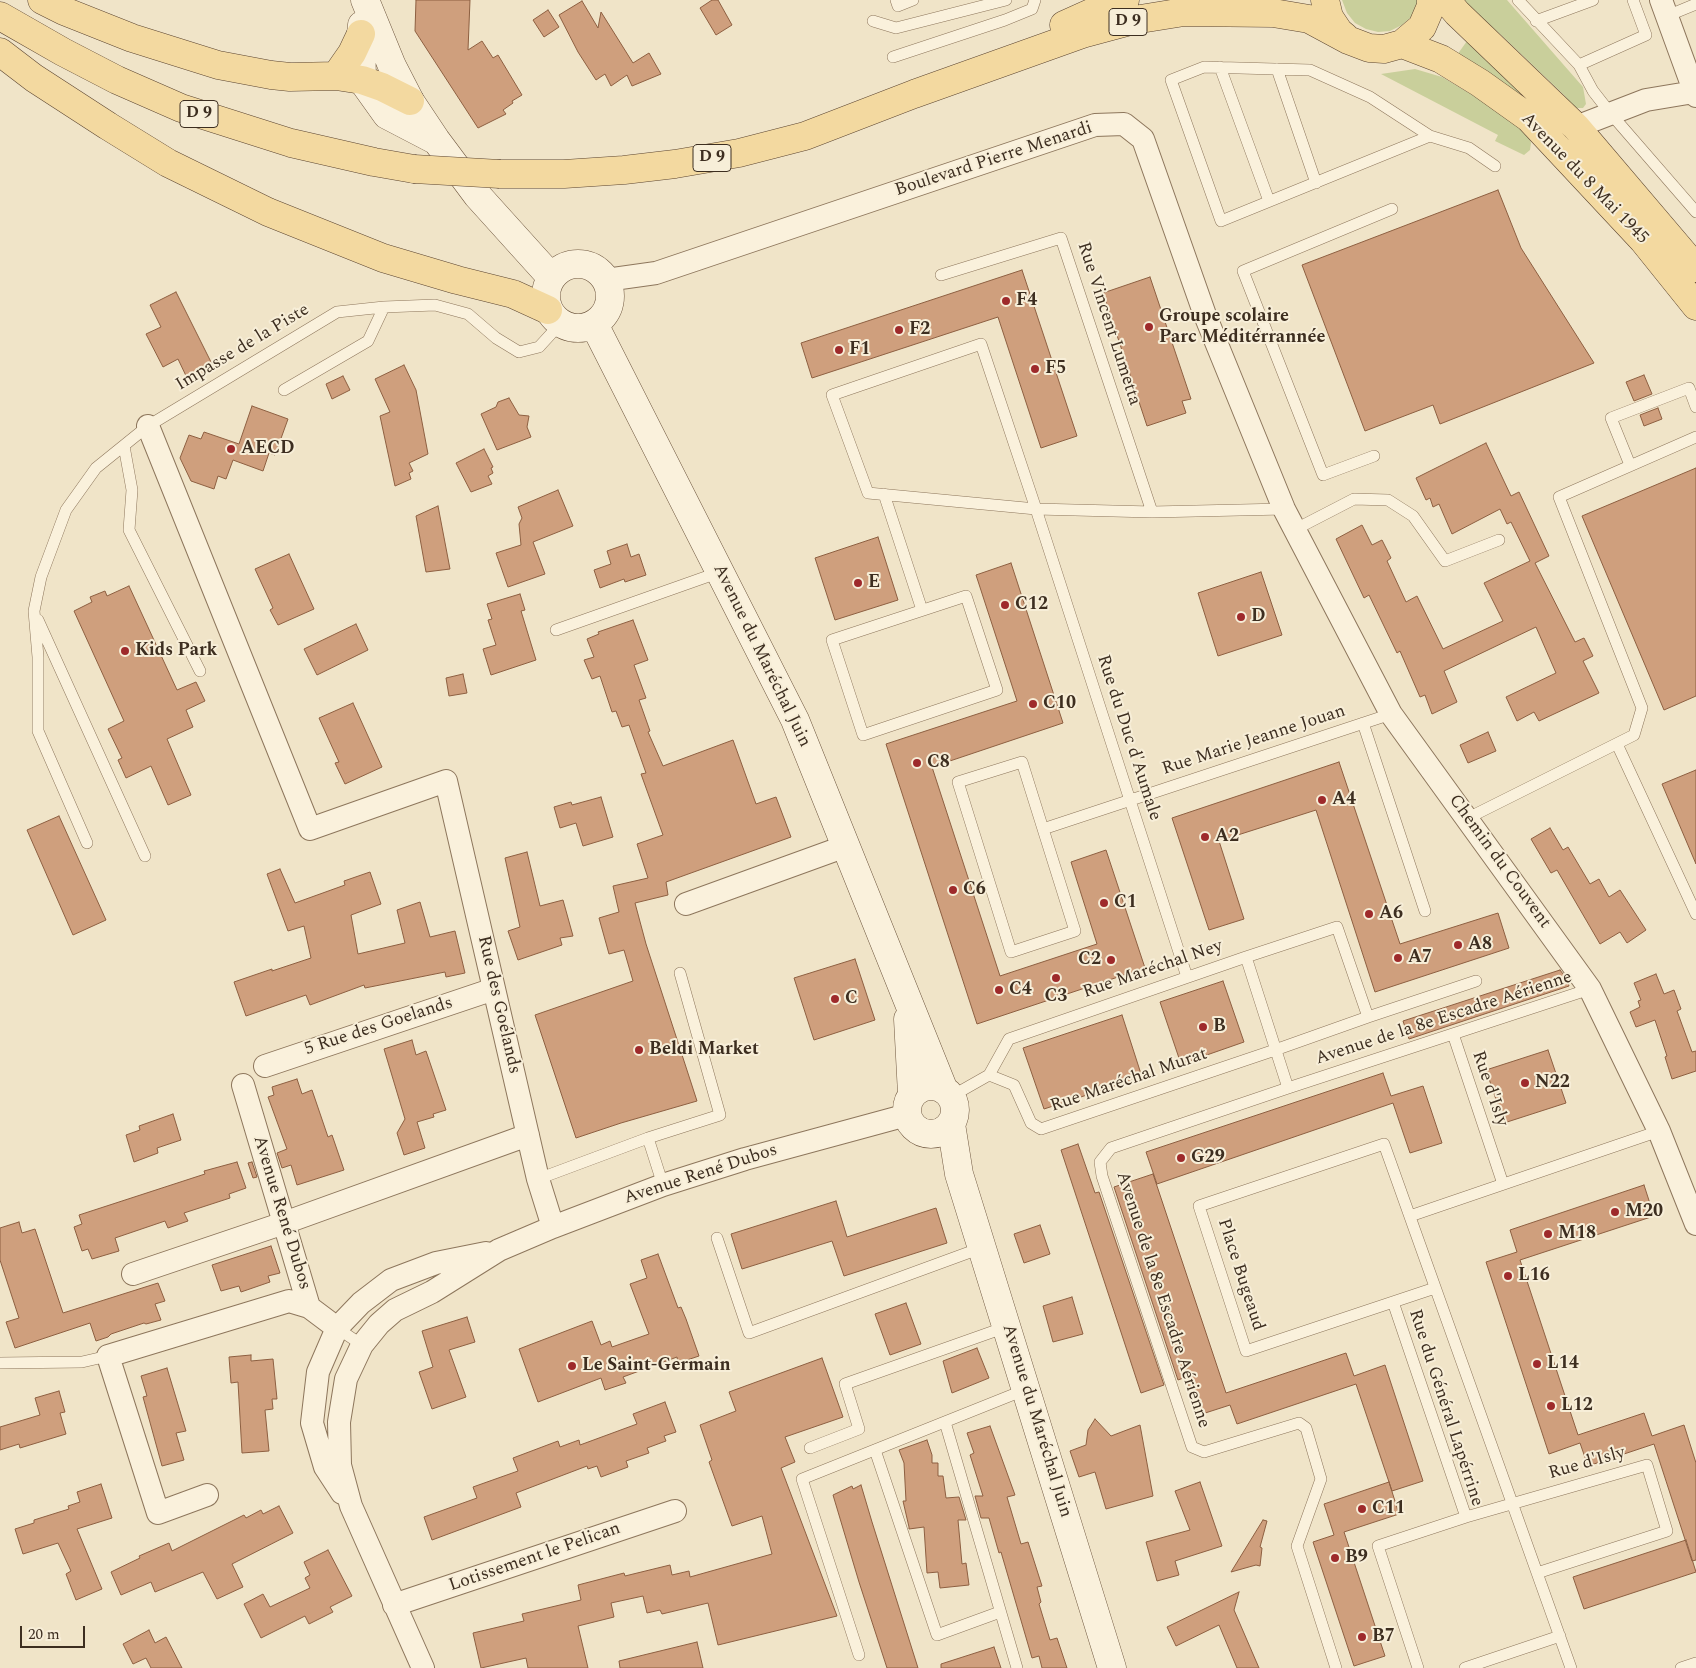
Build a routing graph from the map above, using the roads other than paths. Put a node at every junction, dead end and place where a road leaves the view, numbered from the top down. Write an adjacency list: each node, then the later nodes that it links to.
1 (42, 0): 28 (main road)
2 (896, 0): 3 (lane)
3 (913, 0)
4 (1006, 0): 14 (lane)
5 (1036, 0): 18 (lane)
6 (1125, 0): 29 (main road, D 9)
7 (1325, 0): 21 (main road)
8 (1431, 0): 22 (main road)
9 (1446, 0): 33 (main road, Avenue du 8 Mai 1945)
10 (1518, 0): 19 (lane)
11 (1593, 0): 19 (lane)
12 (1634, 0): 25 (lane)
13 (366, 2): 28 (main road); 31 (main road)
14 (991, 2): 18 (lane); 20 (lane)
15 (1696, 4): 16 (lane)
16 (1664, 8): 30 (street)
17 (0, 16): 29 (main road, D 9, bridge)
18 (1005, 20): 24 (lane)
19 (1536, 20): 25 (lane)
20 (873, 21)
21 (1348, 40): 22 (main road); 29 (main road, D 9)
22 (1402, 44): 45 (main road, Avenue du 8 Mai 1945)
23 (0, 52): 47 (main road)
24 (893, 58)
25 (1578, 65): 32 (lane)
26 (1220, 67): 27 (lane); 38 (lane); 38 (lane)
27 (1277, 69): 34 (lane); 37 (lane)
28 (349, 78): 31 (main road); 35 (main road)
29 (914, 94)
30 (1695, 94): 32 (street)
31 (410, 101): 35 (main road)
32 (1611, 114): 33 (street); 40 (lane)
33 (1576, 127): 41 (main road, Avenue du 8 Mai 1945)
34 (1430, 136): 36 (lane); 37 (lane)
35 (436, 140): 43 (main road)
36 (1495, 166)
37 (1316, 182): 38 (lane)
38 (1269, 202)
39 (1392, 209): 54 (lane)
40 (1696, 212)
41 (1694, 262)
42 (941, 275): 59 (lane, Rue Vincent Lumetta)
43 (551, 277): 44 (main road); 47 (main road)
44 (606, 280): 48 (main road); 58 (street, Boulevard Pierre Menardi)
45 (1696, 306)
46 (384, 307): 47 (lane, Impasse de la Piste); 49 (lane); 51 (lane, Impasse de la Piste)
47 (554, 316): 48 (main road)
48 (594, 324): 62 (main road, Avenue du Maréchal Juin)
49 (284, 390)
50 (1696, 407): 55 (lane)
51 (148, 426): 53 (lane, Impasse de la Piste); 83 (street, Rue des Goélands)
52 (1696, 437): 55 (lane)
53 (124, 446): 64 (lane, Impasse de la Piste); 66 (lane)
54 (1374, 456)
55 (1630, 465): 69 (lane)
56 (884, 494): 57 (lane); 57 (lane); 63 (lane)
57 (1036, 509): 59 (lane); 70 (lane, Rue du Duc d'Aumale)
58 (1284, 510): 59 (lane); 60 (street, Chemin du Couvent)
59 (1152, 512)
60 (1294, 530): 61 (lane); 67 (street, Chemin du Couvent)
61 (1499, 540)
62 (720, 572): 65 (lane); 74 (main road, Avenue du Maréchal Juin)
63 (922, 610): 63 (lane)
64 (34, 611): 73 (lane, Impasse de la Piste); 75 (lane)
65 (556, 630)
66 (200, 671)
67 (1391, 714): 68 (lane, Rue Marie Jeanne Jouan); 71 (street, Chemin du Couvent)
68 (1363, 724): 70 (lane, Rue Marie Jeanne Jouan); 77 (lane, Rue Marie Jeanne Jouan)
69 (1617, 744): 71 (lane); 78 (lane)
70 (1130, 800): 72 (lane, Rue Marie Jeanne Jouan); 81 (lane, Rue du Duc d'Aumale)
71 (1468, 818): 84 (street, Chemin du Couvent)
72 (1043, 829): 72 (lane)
73 (87, 843)
74 (846, 846): 76 (street); 85 (main road, Avenue du Maréchal Juin)
75 (145, 856)
76 (686, 904)
77 (1424, 911)
78 (1696, 914)
79 (1246, 957): 81 (lane, Rue Maréchal Ney); 86 (lane); 88 (lane, Rue Maréchal Ney)
80 (680, 973): 98 (lane)
81 (1187, 977): 90 (lane, Rue Maréchal Ney)
82 (1476, 981): 86 (lane, Rue Maréchal Murat)
83 (494, 989): 89 (street, 5 Rue des Goelands); 97 (street, Rue des Goélands)
84 (1590, 990): 87 (lane, Avenue de la 8e Escadre Aérienne); 96 (street, Chemin du Couvent)
85 (907, 998): 93 (main road, Avenue du Maréchal Juin); 94 (main road, Avenue du Maréchal Juin)
86 (1368, 1017): 88 (lane, Rue Maréchal Murat)
87 (1453, 1034): 92 (lane, Avenue de la 8e Escadre Aérienne); 101 (lane, Rue d'Isly)
88 (1275, 1050): 90 (lane, Rue Maréchal Murat); 92 (lane, Rue Maréchal Ney)
89 (265, 1066)
90 (989, 1075): 93 (lane)
91 (243, 1085): 104 (street, Avenue René Dubos)
92 (1288, 1088): 137 (lane, Avenue de la 8e Escadre Aérienne)
93 (947, 1092): 94 (main road); 95 (main road)
94 (914, 1114): 95 (main road); 99 (main road, Avenue du Maréchal Juin); 102 (street, Avenue René Dubos)
95 (951, 1124): 99 (main road, Avenue du Maréchal Juin)
96 (1659, 1131): 101 (lane); 105 (street, Chemin du Couvent)
97 (528, 1136): 100 (street, Rue des Goélands); 104 (street)
98 (648, 1138): 100 (lane); 102 (lane)
99 (959, 1174): 108 (main road, Avenue du Maréchal Juin)
100 (538, 1179): 106 (street, Rue des Goélands)
101 (1503, 1184): 103 (lane)
102 (663, 1185): 106 (street, Avenue René Dubos)
103 (1410, 1216): 111 (lane); 112 (lane, Place Bugeaud)
104 (284, 1223): 110 (street); 113 (street, Avenue René Dubos)
105 (1696, 1224)
106 (553, 1227): 109 (street, Avenue René Dubos)
107 (716, 1238): 108 (lane)
108 (981, 1248): 114 (main road, Avenue du Maréchal Juin)
109 (499, 1250): 115 (street, Avenue René Dubos); 116 (street, Avenue René Dubos)
110 (133, 1274)
111 (1435, 1288): 112 (lane, Place Bugeaud); 124 (lane)
112 (1393, 1302): 127 (lane, Rue du Général Lapérrine)
113 (309, 1307): 115 (street, Avenue René Dubos); 117 (street)
114 (1006, 1326): 119 (main road, Avenue du Maréchal Juin); 121 (lane)
115 (337, 1328): 116 (lane); 125 (street, Avenue René Dubos)
116 (362, 1345): 125 (street, Avenue René Dubos)
117 (108, 1356): 118 (lane); 123 (street)
118 (0, 1363)
119 (1026, 1389): 120 (lane); 136 (main road, Avenue du Maréchal Juin)
120 (945, 1422): 122 (lane); 130 (lane)
121 (810, 1448)
122 (875, 1450): 130 (lane); 132 (lane)
123 (207, 1495)
124 (1512, 1503): 127 (lane); 128 (lane); 128 (lane, Rue d'Isly)
125 (351, 1506): 129 (street, Avenue René Dubos)
126 (675, 1511): 129 (street, Lotissement le Pelican)
127 (1466, 1517): 138 (lane, Rue du Général Lapérrine)
128 (1537, 1573): 131 (lane)
129 (394, 1605): 134 (street, Avenue René Dubos)
130 (1000, 1612): 135 (lane)
131 (1560, 1636): 139 (lane); 140 (lane)
132 (860, 1655)
133 (1696, 1663): 141 (lane)
134 (423, 1668)
135 (1017, 1668)
136 (1112, 1668)
137 (1336, 1668)
138 (1418, 1668)
139 (1465, 1668)
140 (1571, 1668)
141 (1681, 1668)

